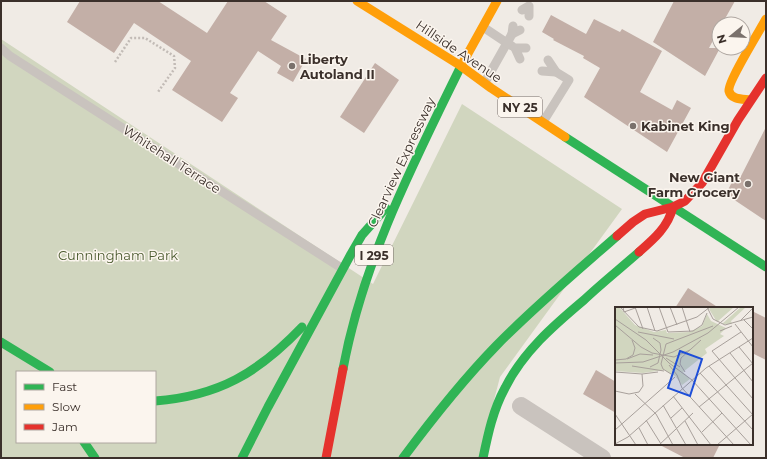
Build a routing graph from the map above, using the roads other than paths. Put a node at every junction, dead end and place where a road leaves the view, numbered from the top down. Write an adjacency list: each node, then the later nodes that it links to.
1 (357, 1): 11 (main road, Hillside Avenue / NY 25)
2 (497, 1): 4 (main road, Clearview Expressway)
3 (766, 19): 16 (main road)
4 (482, 27): 6 (lane); 11 (main road, Clearview Expressway)
5 (515, 30): 6 (lane)
6 (511, 45): 8 (lane); 9 (lane); 15 (lane)
7 (1, 48): 21 (lane, Whitehall Terrace)
8 (526, 48)
9 (520, 59)
10 (548, 60): 13 (lane)
11 (462, 66): 15 (main road, Hillside Avenue / NY 25); 18 (main road, Clearview Expressway / I 295)
12 (542, 71): 13 (lane)
13 (556, 72): 17 (lane)
14 (766, 78): 16 (main road)
15 (485, 82): 17 (main road, Hillside Avenue / NY 25)
16 (750, 100): 19 (main road)
17 (543, 122): 19 (main road, Hillside Avenue / NY 25)
18 (398, 193): 21 (main road); 29 (main road, Clearview Expressway / I 295)
19 (673, 207): 20 (main road, Hillside Avenue / NY 25); 30 (main road); 31 (main road)
20 (766, 267)
21 (343, 269): 24 (main road); 28 (main road)
22 (1, 342): 23 (main road)
23 (48, 371)
24 (156, 401)
25 (521, 406): 32 (street)
26 (85, 443): 27 (main road)
27 (95, 458)
28 (242, 458)
29 (326, 458)
30 (403, 458)
31 (483, 458)
32 (602, 458)

